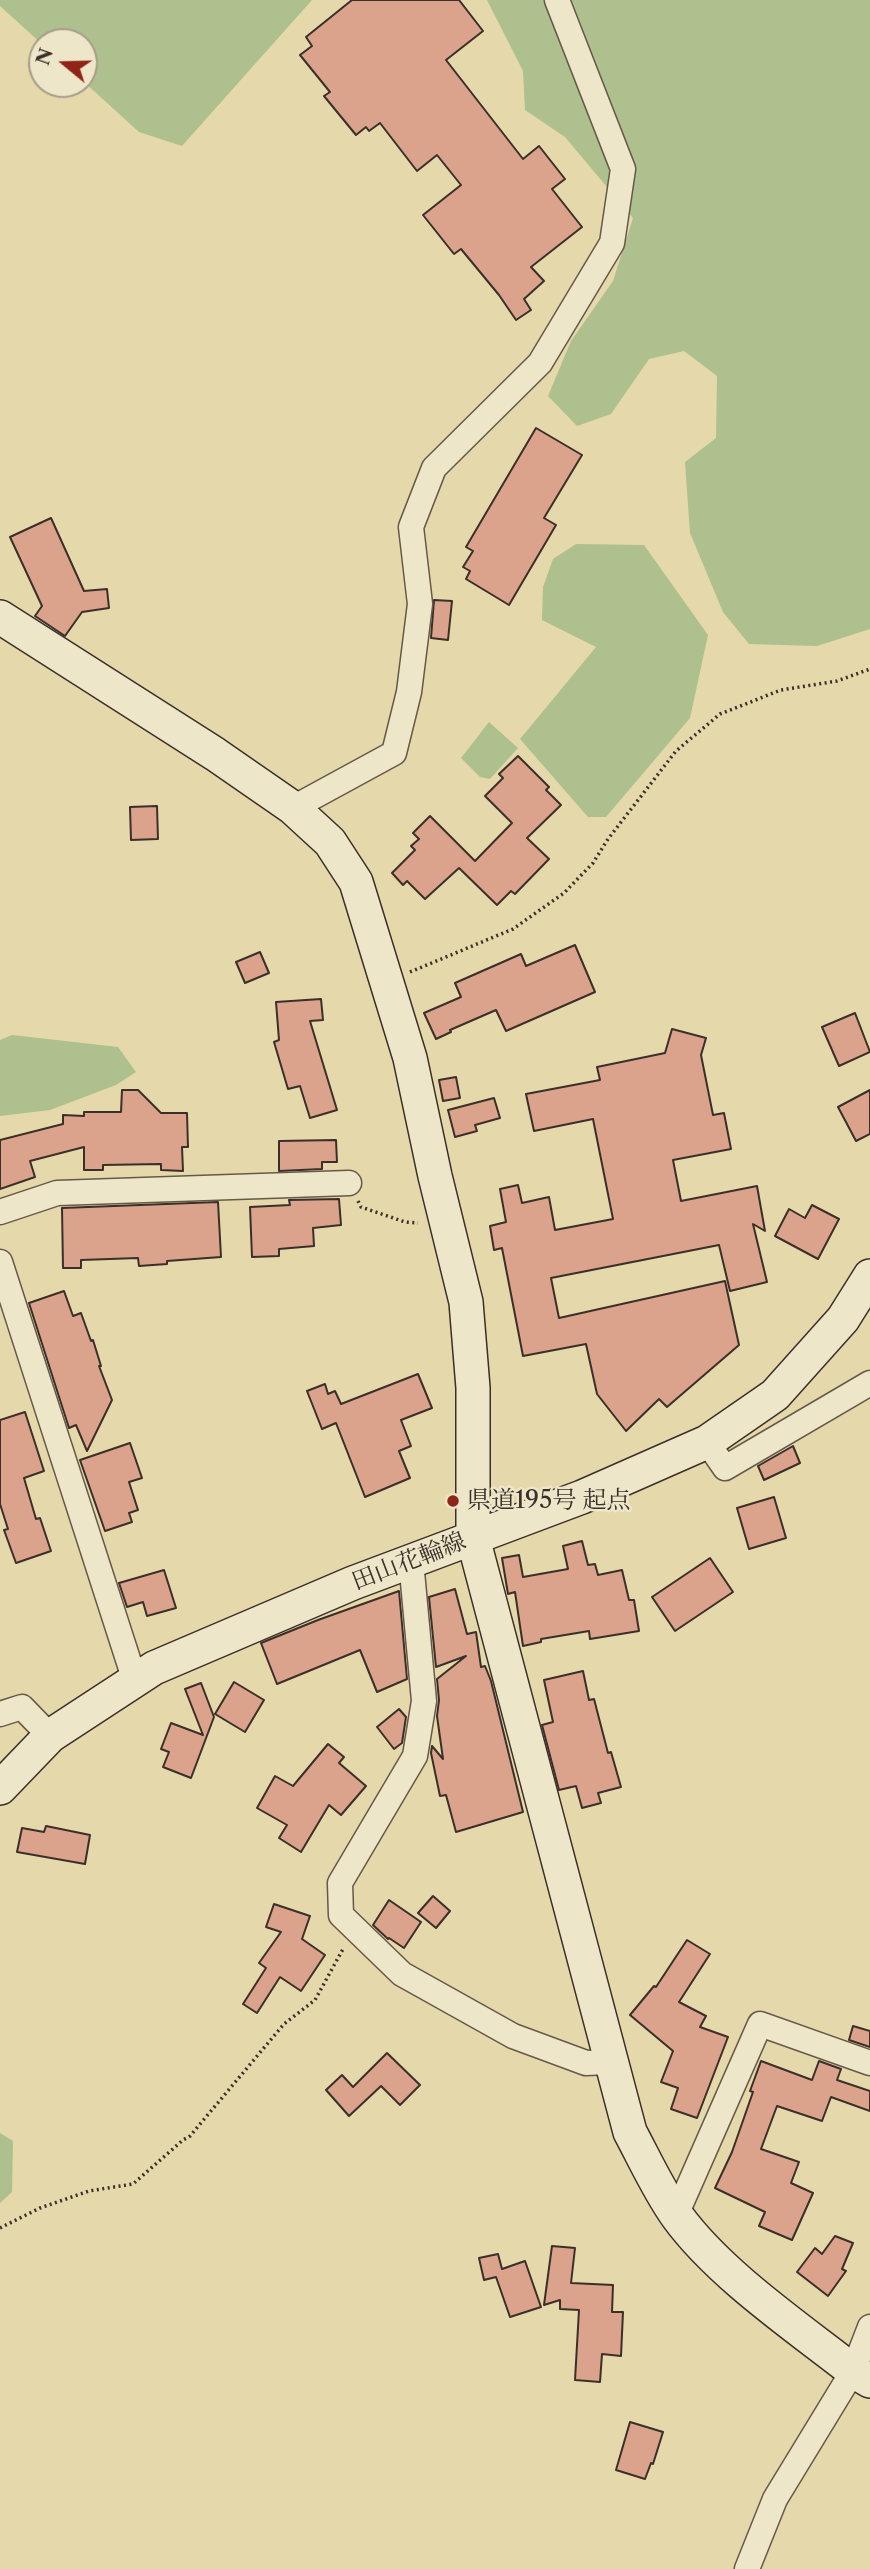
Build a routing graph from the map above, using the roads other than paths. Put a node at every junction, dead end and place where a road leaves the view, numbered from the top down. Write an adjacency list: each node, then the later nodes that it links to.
1 (557, 0): 3 (street)
2 (0, 617): 3 (street)
3 (293, 808): 10 (street)
4 (349, 1183): 5 (street)
5 (0, 1212)
6 (0, 1262): 12 (street)
7 (870, 1276): 9 (street, 田山花輪線)
8 (870, 1383): 9 (street)
9 (707, 1443): 10 (street, 田山花輪線)
10 (473, 1538): 11 (street, 田山花輪線); 16 (street)
11 (411, 1562): 12 (street, 田山花輪線); 16 (street)
12 (135, 1681): 14 (street, 田山花輪線)
13 (0, 1714): 14 (street)
14 (50, 1736): 15 (street, 田山花輪線)
15 (0, 1788)
16 (609, 2062): 18 (street)
17 (870, 2063): 18 (street)
18 (676, 2215): 20 (street)
19 (870, 2327): 20 (street)
20 (861, 2376): 21 (street)
21 (747, 2569)

